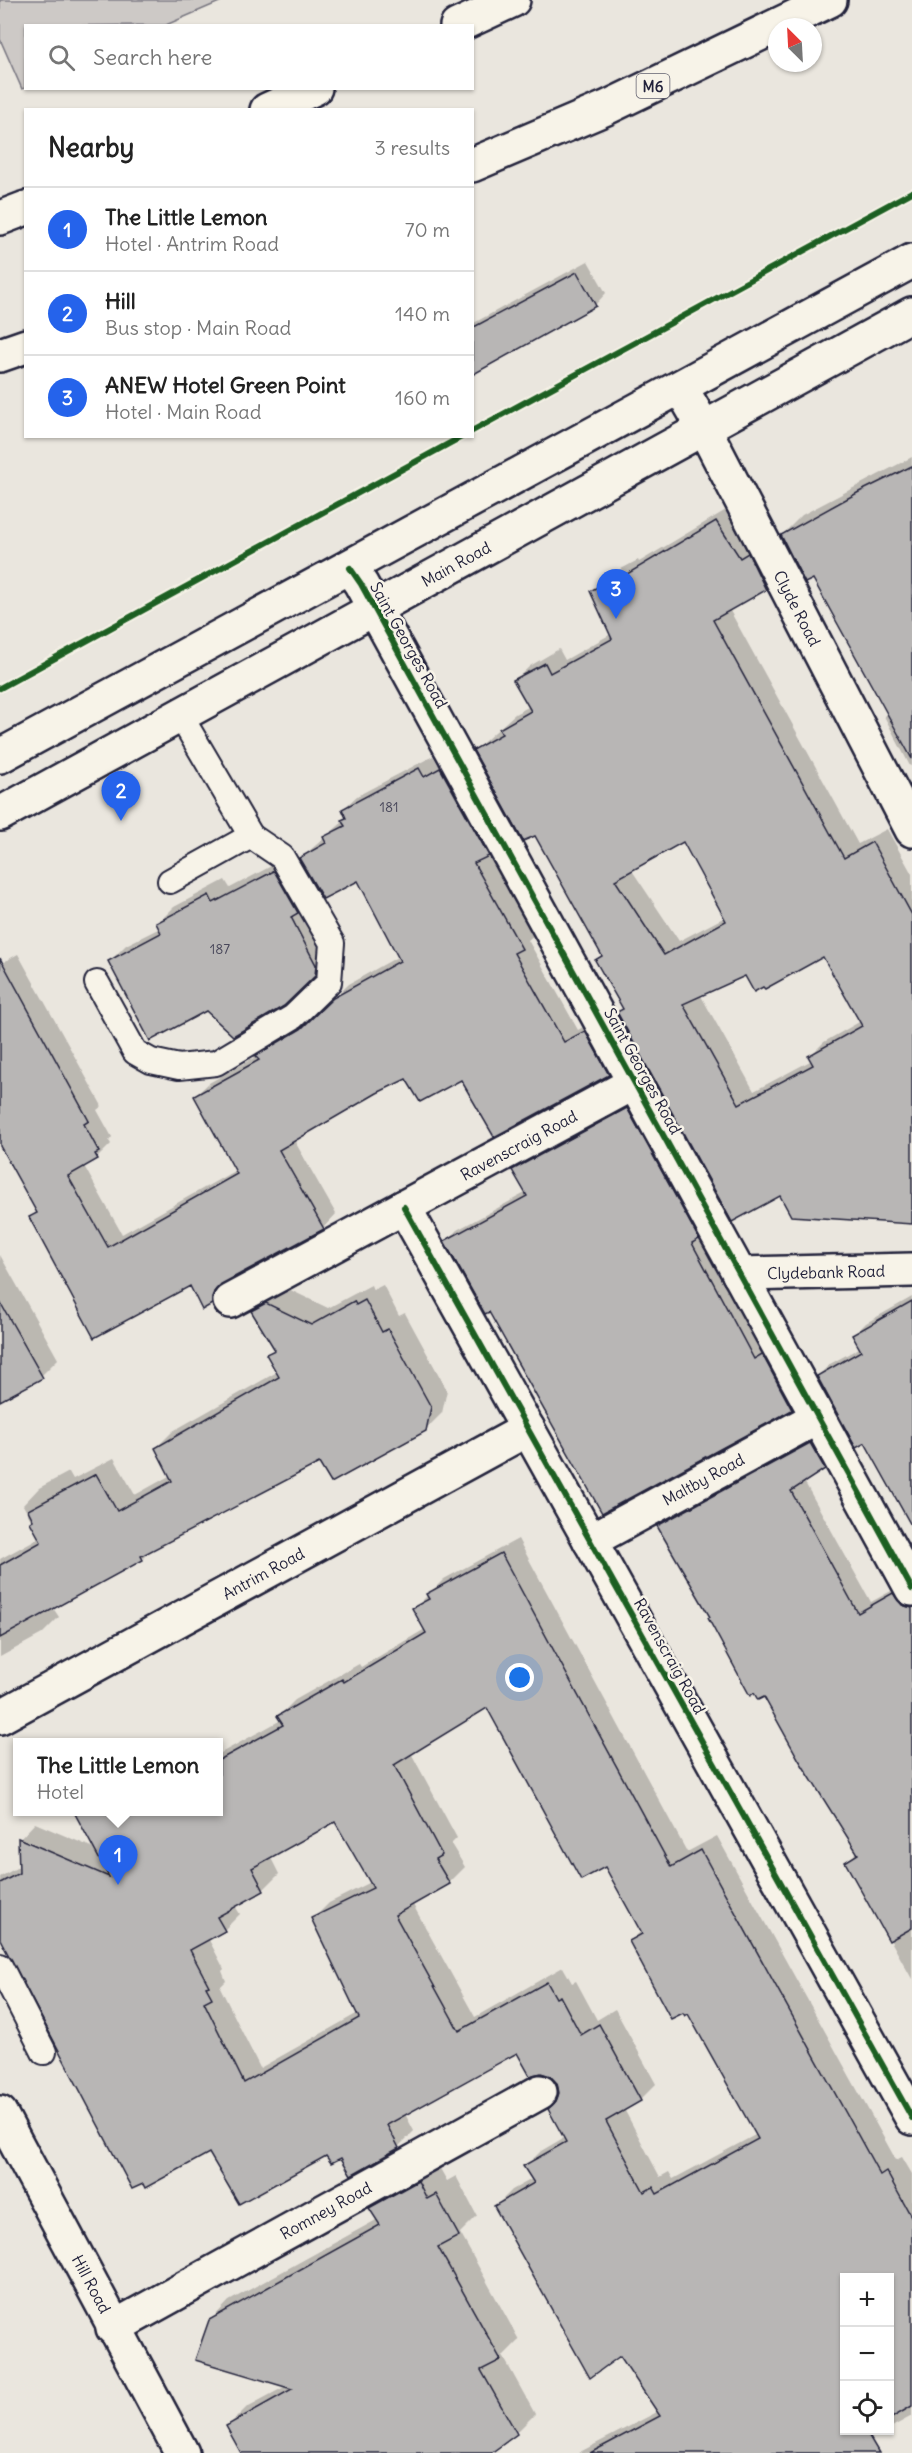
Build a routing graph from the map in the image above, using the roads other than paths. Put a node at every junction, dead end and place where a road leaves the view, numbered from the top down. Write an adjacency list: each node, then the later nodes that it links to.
1 (513, 0): 3 (street)
2 (830, 0): 6 (street, M6)
3 (461, 24)
4 (311, 90): 5 (street)
5 (271, 108)
6 (474, 164)
7 (24, 209): 8 (street)
8 (0, 218)
9 (912, 261): 13 (street)
10 (912, 314): 14 (street, Main Road)
11 (24, 347): 12 (street)
12 (0, 355)
13 (681, 387): 14 (street, Clyde Road); 15 (street)
14 (704, 428): 16 (street, Main Road); 20 (street, Clyde Road)
15 (350, 568): 16 (street, Saint Georges Road); 18 (street)
16 (374, 608): 17 (street, Main Road); 24 (street, Saint Georges Road)
17 (180, 715): 19 (street, Main Road); 21 (lane)
18 (0, 756)
19 (0, 814)
20 (912, 830)
21 (251, 836): 22 (lane); 23 (lane)
22 (170, 881)
23 (97, 983)
24 (634, 1083): 25 (street, Ravenscraig Road); 27 (street, Saint Georges Road)
25 (405, 1207): 28 (street, Ravenscraig Road); 30 (street, Ravenscraig Road)
26 (912, 1270): 27 (street, Clydebank Road)
27 (739, 1274): 29 (street, Saint Georges Road)
28 (230, 1301)
29 (818, 1417): 31 (street, Maltby Road); 32 (street, Saint Georges Road)
30 (528, 1430): 31 (street, Ravenscraig Road); 33 (street, Antrim Road)
31 (590, 1541): 38 (street, Ravenscraig Road)
32 (912, 1589)
33 (0, 1717)
34 (0, 1966): 35 (lane)
35 (44, 2052)
36 (540, 2092): 39 (street, Romney Road)
37 (0, 2113): 39 (street, Hill Road)
38 (912, 2118)
39 (113, 2328): 40 (street, Hill Road)
40 (182, 2453)

